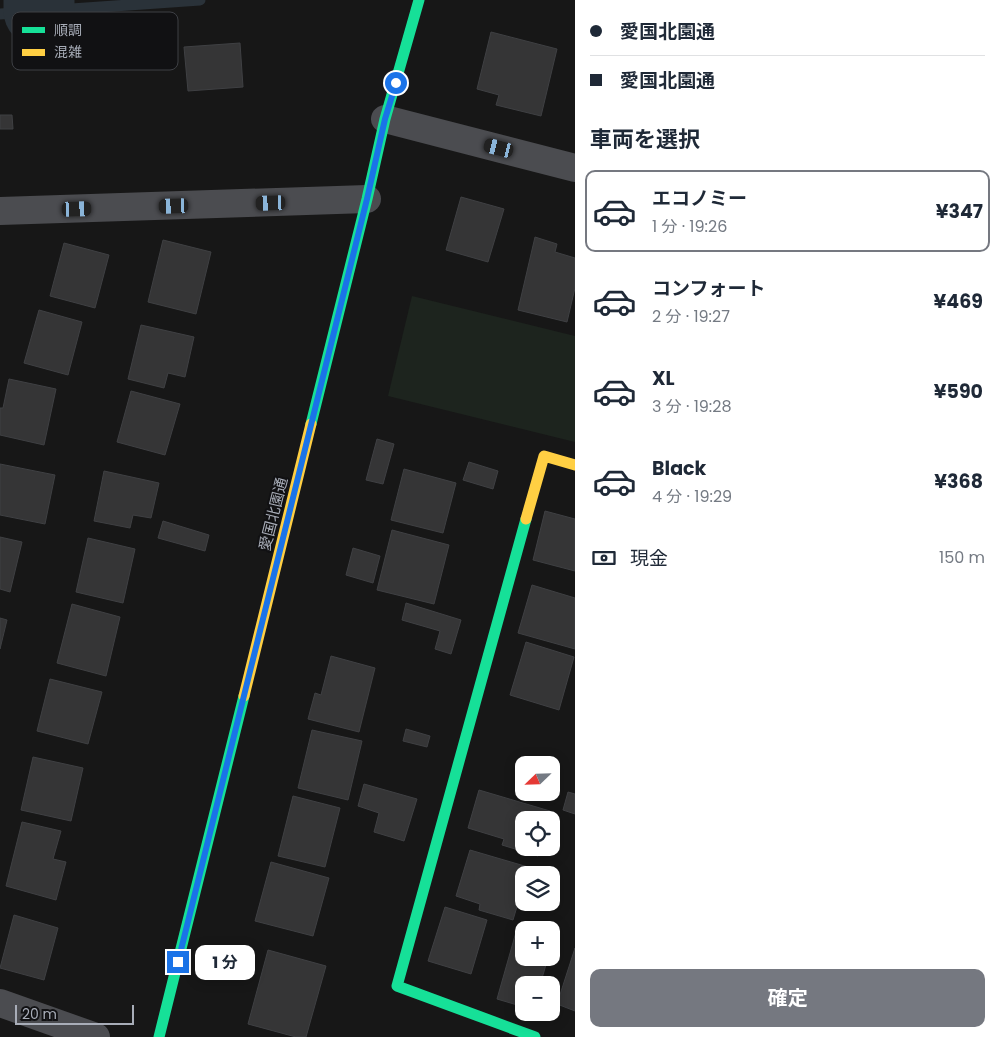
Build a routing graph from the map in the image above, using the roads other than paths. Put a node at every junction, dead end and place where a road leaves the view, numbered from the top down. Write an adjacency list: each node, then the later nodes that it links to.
1 (419, 0): 2 (street, 愛国北園通)
2 (385, 119): 3 (street); 4 (street, 愛国北園通)
3 (575, 168)
4 (367, 199): 5 (street); 9 (street, 愛国北園通)
5 (0, 211)
6 (575, 465): 10 (street)
7 (0, 1003): 8 (street)
8 (96, 1037)
9 (159, 1037)
10 (535, 1037)

